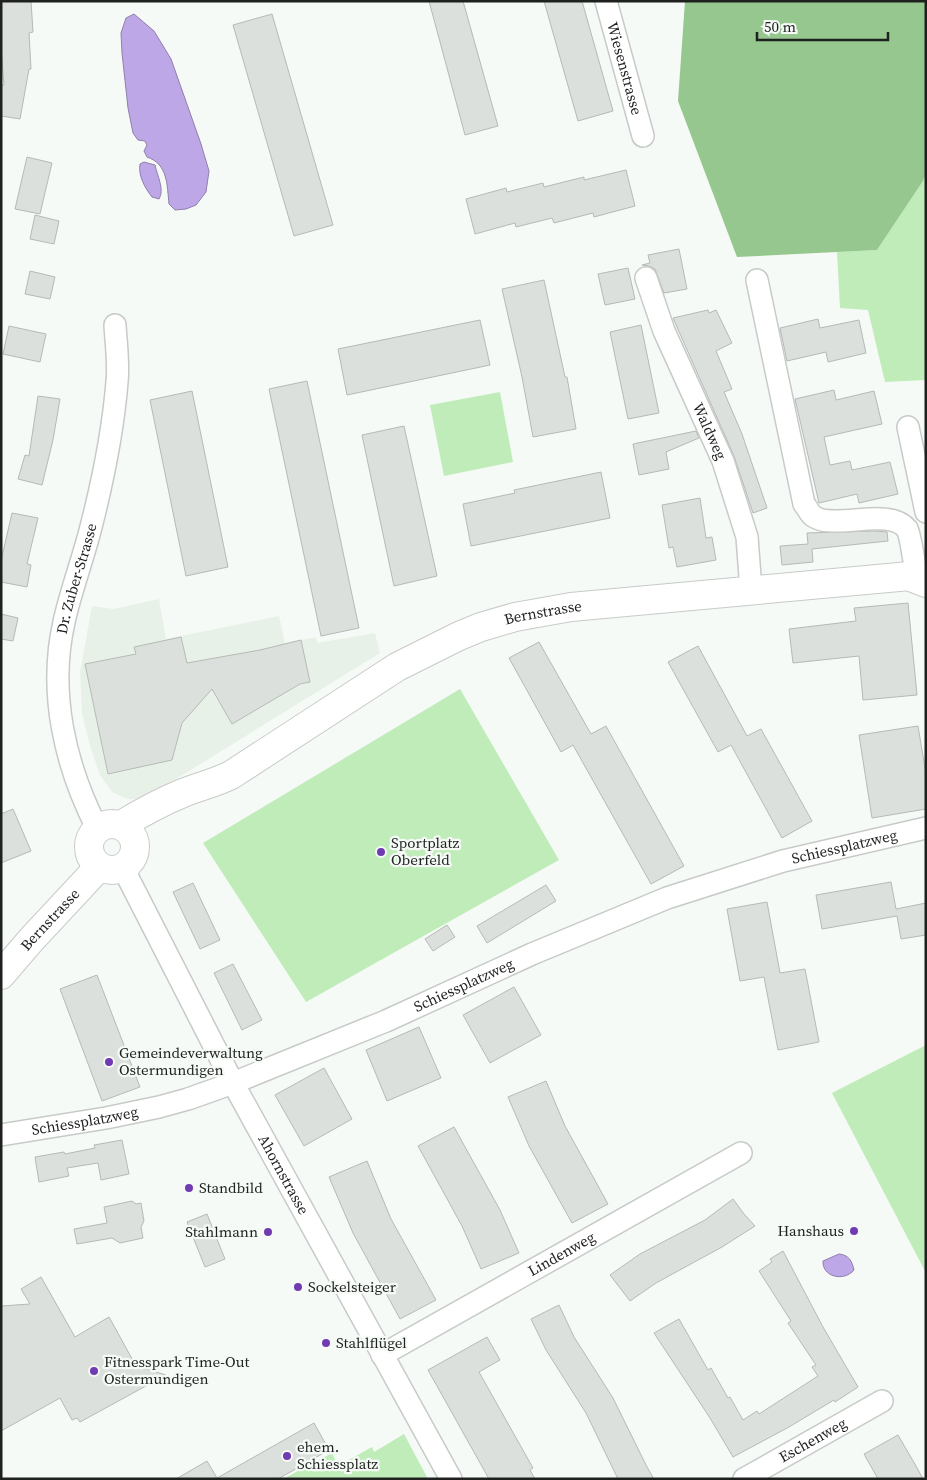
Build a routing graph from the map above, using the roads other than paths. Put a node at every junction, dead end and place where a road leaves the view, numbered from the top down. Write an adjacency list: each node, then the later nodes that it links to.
1 (606, 1): 2 (street, Wiesenstrasse)
2 (644, 136)
3 (646, 278): 9 (street, Waldweg)
4 (756, 280): 8 (street, Bernstrasse)
5 (115, 325): 11 (street, Dr. Zuber-Strasse)
6 (908, 427): 7 (street)
7 (926, 512)
8 (923, 582): 9 (main road, Bernstrasse)
9 (750, 590): 11 (main road, Bernstrasse)
10 (926, 828): 14 (street, Schiessplatzweg)
11 (111, 847): 12 (main road, Bernstrasse); 13 (main road, Bernstrasse); 14 (street, Ahornstrasse)
12 (1, 950)
13 (1, 974)
14 (233, 1083): 15 (street, Schiessplatzweg); 17 (street, Ahornstrasse)
15 (1, 1135)
16 (740, 1153): 17 (street, Lindenweg)
17 (382, 1355): 19 (street, Ahornstrasse)
18 (882, 1402): 20 (street, Eschenweg)
19 (451, 1479)
20 (744, 1479)

